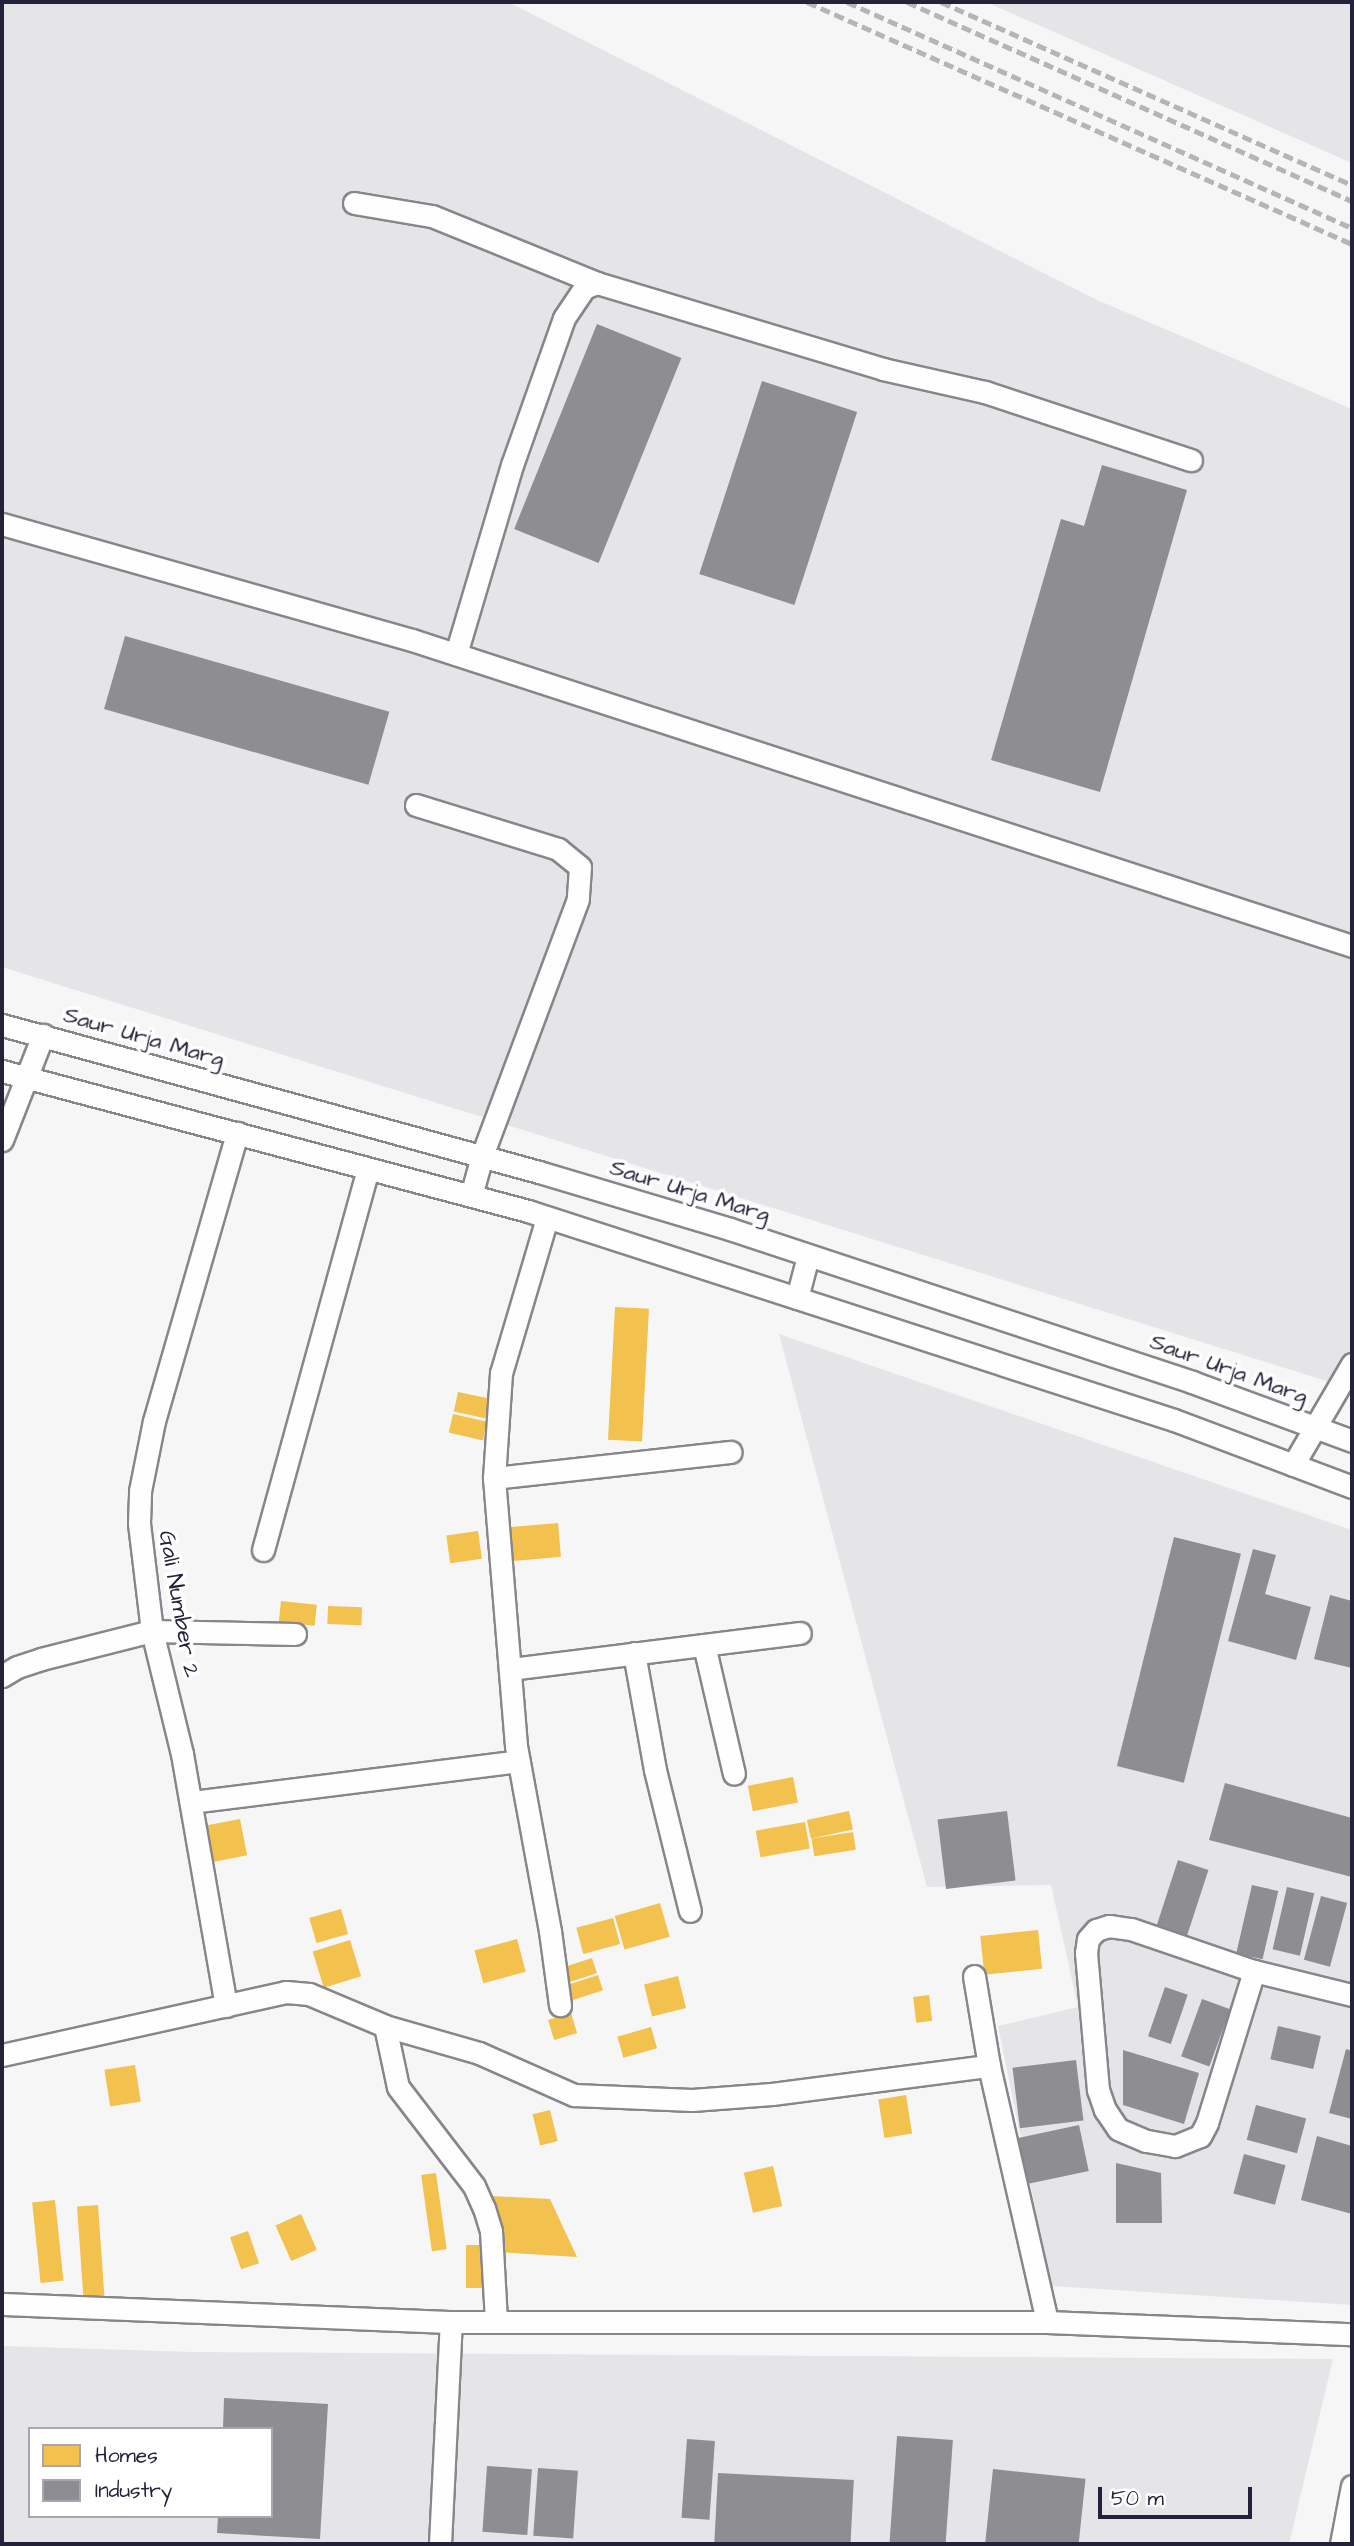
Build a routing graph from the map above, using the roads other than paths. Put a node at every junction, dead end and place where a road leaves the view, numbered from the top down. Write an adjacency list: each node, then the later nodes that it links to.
1 (354, 203): 2 (street)
2 (597, 284): 3 (street); 5 (street)
3 (1191, 460)
4 (2, 524): 5 (street)
5 (456, 654): 7 (street)
6 (416, 805): 14 (street)
7 (1352, 946)
8 (2, 1025): 9 (street, Saur Urja Marg)
9 (43, 1035): 11 (street); 14 (street, Saur Urja Marg)
10 (2, 1071): 11 (street)
11 (26, 1077): 12 (street); 13 (street)
12 (237, 1133): 15 (street); 28 (street, Gali Number 2)
13 (2, 1140)
14 (482, 1156): 16 (street); 18 (street, Saur Urja Marg)
15 (368, 1169): 16 (street); 27 (street)
16 (471, 1196): 17 (street)
17 (547, 1218): 19 (street); 25 (street)
18 (808, 1255): 19 (street); 21 (street, Saur Urja Marg)
19 (797, 1298): 24 (street)
20 (1352, 1364): 21 (street)
21 (1314, 1427): 22 (street, Saur Urja Marg); 24 (street)
22 (1352, 1441)
23 (731, 1452): 25 (street)
24 (1293, 1465): 26 (street)
25 (494, 1478): 33 (street)
26 (1352, 1487)
27 (263, 1550)
28 (152, 1631): 29 (street); 34 (street); 37 (street, Gali Number 2)
29 (295, 1633)
30 (800, 1633): 31 (street)
31 (704, 1645): 32 (street); 36 (street)
32 (634, 1653): 33 (street); 38 (street)
33 (510, 1669): 35 (street)
34 (2, 1676)
35 (519, 1761): 37 (street); 42 (street)
36 (734, 1774)
37 (191, 1802): 43 (street, Gali Number 2)
38 (690, 1911)
39 (1254, 1972): 39 (street); 41 (street)
40 (974, 1976): 46 (street)
41 (1352, 1995)
42 (560, 2005)
43 (226, 2007): 44 (street); 45 (street)
44 (385, 2025): 46 (street); 48 (street)
45 (2, 2055)
46 (989, 2066): 50 (street)
47 (2, 2304): 49 (street)
48 (496, 2321): 49 (street); 50 (street)
49 (451, 2322): 53 (street)
50 (1047, 2322): 51 (street)
51 (1352, 2334)
52 (1352, 2486): 54 (street)
53 (440, 2544)
54 (1341, 2544)

